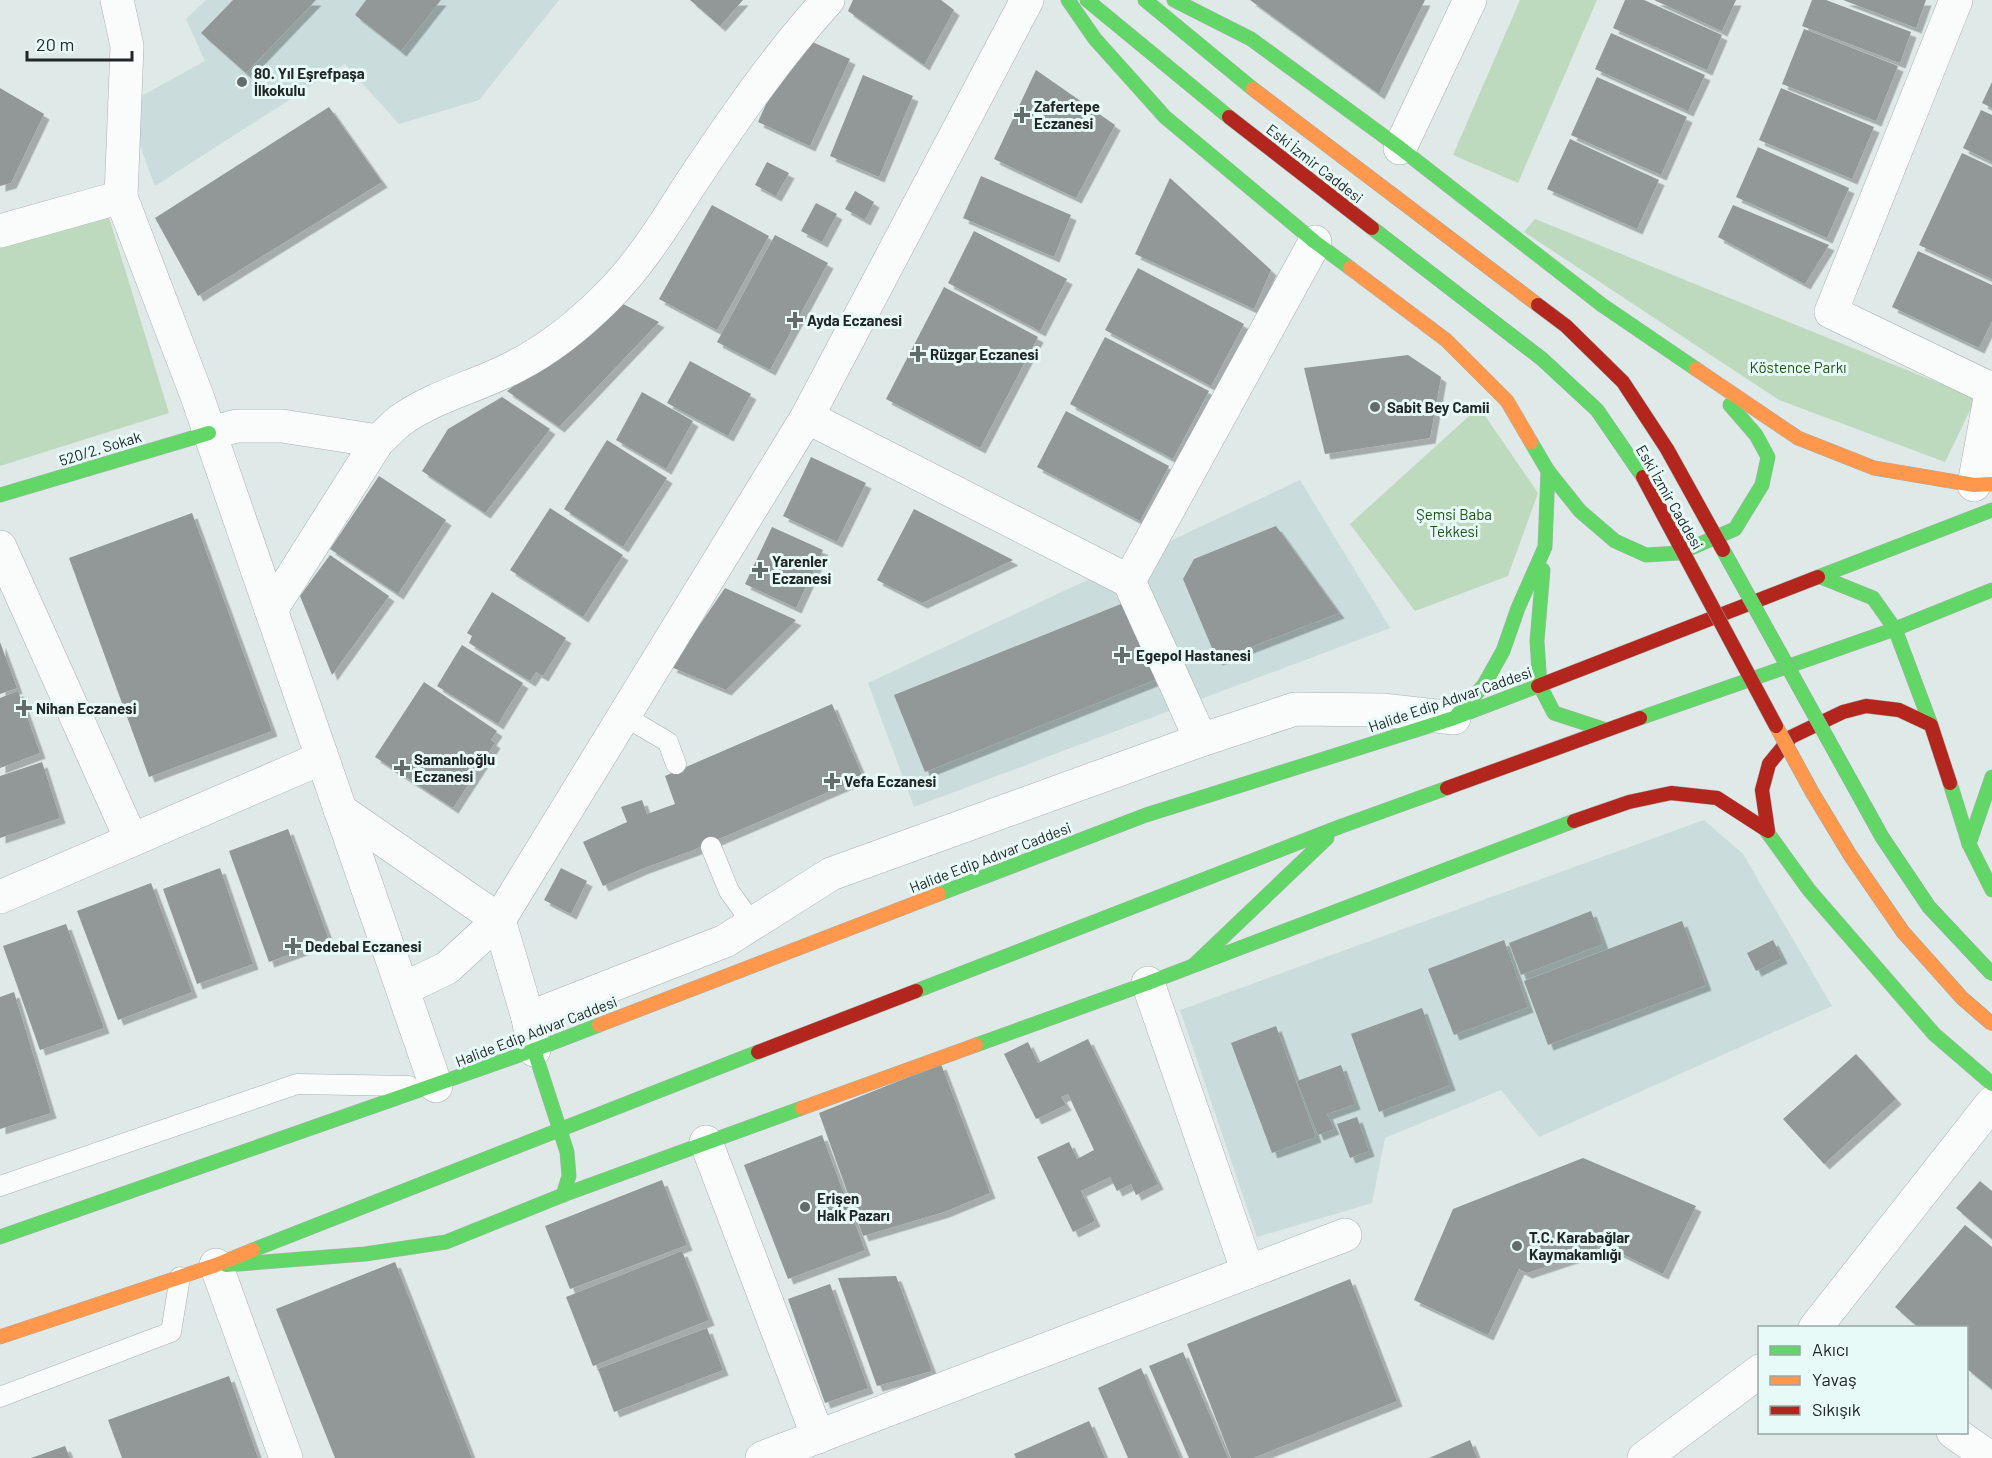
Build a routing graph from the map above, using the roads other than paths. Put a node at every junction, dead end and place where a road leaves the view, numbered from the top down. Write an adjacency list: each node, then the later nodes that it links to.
1 (117, 0): 11 (street)
2 (828, 0): 18 (street)
3 (1027, 0): 16 (street)
4 (1068, 0): 13 (main road)
5 (1087, 0): 53 (main road, Eski İzmir Caddesi, bridge)
6 (1145, 0): 49 (main road, Eski İzmir Caddesi, bridge)
7 (1174, 0): 10 (main road)
8 (1470, 0): 10 (street)
9 (1956, 0): 15 (street)
10 (1400, 148): 14 (main road)
11 (121, 197): 12 (street); 17 (street)
12 (0, 231)
13 (1315, 242): 19 (main road); 25 (street)
14 (1699, 370): 19 (main road); 20 (main road)
15 (1992, 388): 20 (street)
16 (807, 417): 25 (street); 30 (street)
17 (209, 433): 18 (street); 21 (main road, 520/2. Sokak); 27 (street)
18 (378, 441): 27 (street)
19 (1548, 471): 23 (main road)
20 (1986, 493): 24 (main road, Halide Edip Adıvar Caddesi)
21 (0, 495)
22 (0, 547): 41 (street)
23 (1545, 547): 29 (main road); 31 (main road)
24 (1821, 577): 28 (main road); 29 (main road, Halide Edip Adıvar Caddesi)
25 (1129, 581): 34 (street)
26 (1992, 590): 28 (main road)
27 (271, 610): 35 (street)
28 (1895, 629): 32 (main road); 33 (main road)
29 (1540, 686): 31 (main road, Halide Edip Adıvar Caddesi); 33 (main road)
30 (624, 716): 36 (lane); 46 (street)
31 (1454, 718): 34 (street); 54 (main road, Halide Edip Adıvar Caddesi)
32 (1931, 725): 40 (main road); 42 (main road)
33 (1606, 730): 39 (main road)
34 (1201, 740): 47 (street)
35 (322, 758): 38 (street); 41 (street)
36 (676, 764)
37 (1992, 777): 42 (main road)
38 (340, 810): 46 (street); 51 (street)
39 (1339, 827): 48 (main road); 58 (main road)
40 (1768, 831): 48 (main road); 55 (main road)
41 (131, 839): 45 (street)
42 (1969, 844): 44 (main road)
43 (711, 847): 47 (lane)
44 (1992, 890)
45 (0, 897)
46 (499, 920): 51 (street); 52 (street)
47 (752, 923): 52 (street)
48 (1194, 965): 50 (main road)
49 (1992, 974)
50 (1148, 983): 59 (main road); 65 (street)
51 (403, 989): 56 (street)
52 (528, 1018): 54 (street)
53 (1992, 1024)
54 (534, 1050): 56 (main road, Halide Edip Adıvar Caddesi); 58 (main road)
55 (1992, 1084)
56 (436, 1086): 60 (lane); 63 (main road, Halide Edip Adıvar Caddesi)
57 (1992, 1103): 67 (street)
58 (560, 1129): 61 (main road); 64 (main road)
59 (706, 1142): 61 (main road); 72 (street)
60 (0, 1186)
61 (563, 1195): 64 (main road)
62 (1345, 1235): 65 (street)
63 (0, 1237)
64 (216, 1265): 66 (main road); 74 (street)
65 (1248, 1272): 72 (street)
66 (180, 1277): 68 (main road); 70 (lane)
67 (1817, 1326)
68 (0, 1337)
69 (1758, 1372): 75 (street)
70 (0, 1396)
71 (1956, 1434): 76 (street)
72 (818, 1437): 73 (street)
73 (772, 1456)
74 (286, 1458)
75 (1644, 1458)
76 (1990, 1458)

